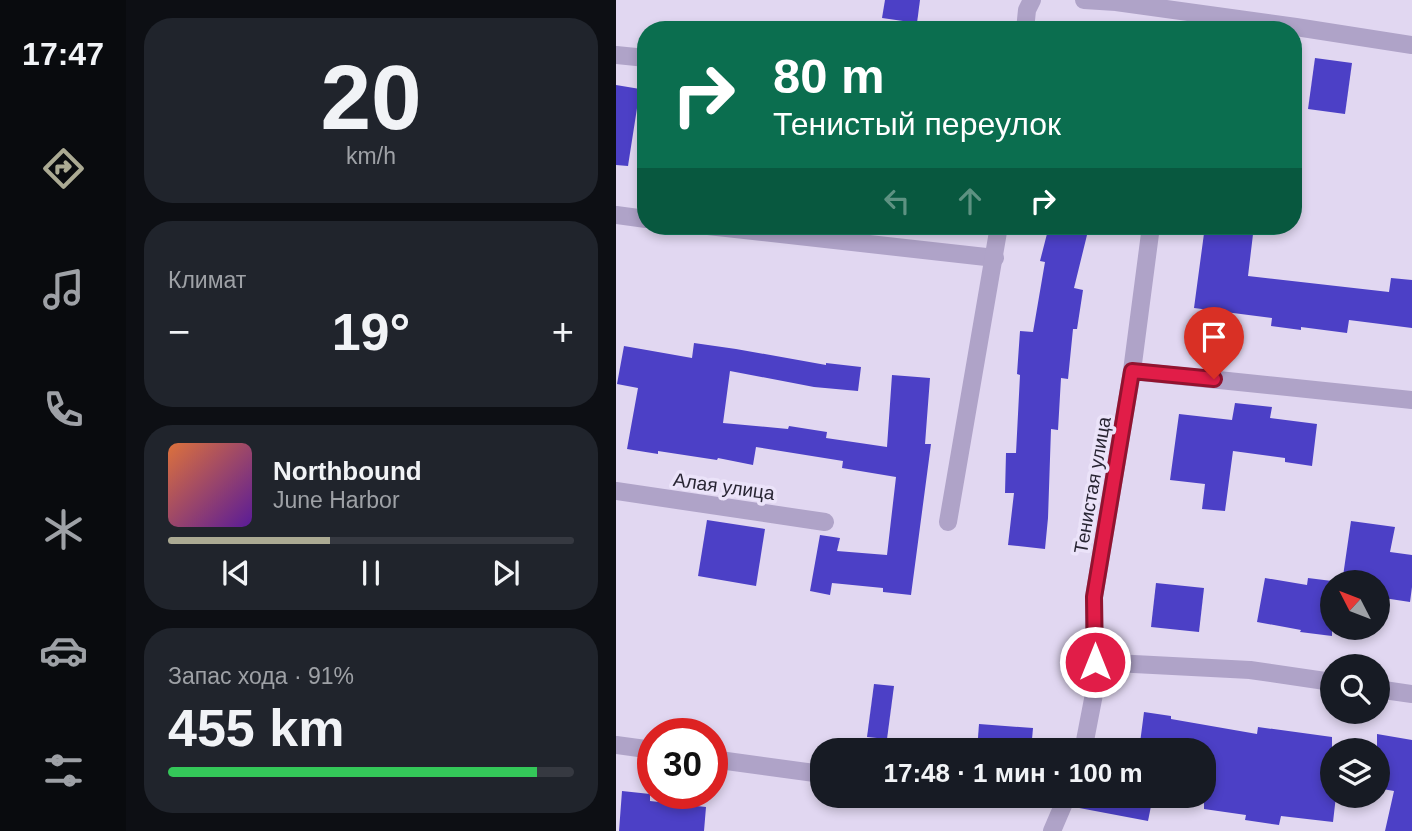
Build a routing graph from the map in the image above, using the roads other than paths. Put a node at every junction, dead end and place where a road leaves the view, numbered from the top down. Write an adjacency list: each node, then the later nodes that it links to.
1 (1032, 0): 4 (street)
2 (1084, 0): 3 (street)
3 (1178, 11): 5 (street); 6 (street)
4 (1026, 21)
5 (1176, 21)
6 (1252, 21)
7 (1302, 28): 8 (street)
8 (1412, 45)
9 (616, 55): 10 (street)
10 (637, 57)
11 (616, 215): 12 (street)
12 (637, 218)
13 (789, 235): 16 (street)
14 (998, 235): 16 (street)
15 (1150, 235): 17 (street, Тенистая улица)
16 (995, 258): 21 (street)
17 (1132, 371): 18 (street); 22 (street, Тенистая улица)
18 (1412, 400)
19 (616, 491): 20 (street, Алая улица)
20 (825, 522)
21 (948, 522)
22 (1095, 662): 23 (street); 26 (street, Тенистая улица)
23 (1320, 680)
24 (1390, 691): 25 (street)
25 (1412, 694)
26 (1086, 738)
27 (616, 745): 28 (street)
28 (637, 748)
29 (728, 760): 30 (street)
30 (810, 772)
31 (1062, 808): 32 (street)
32 (1052, 831)

